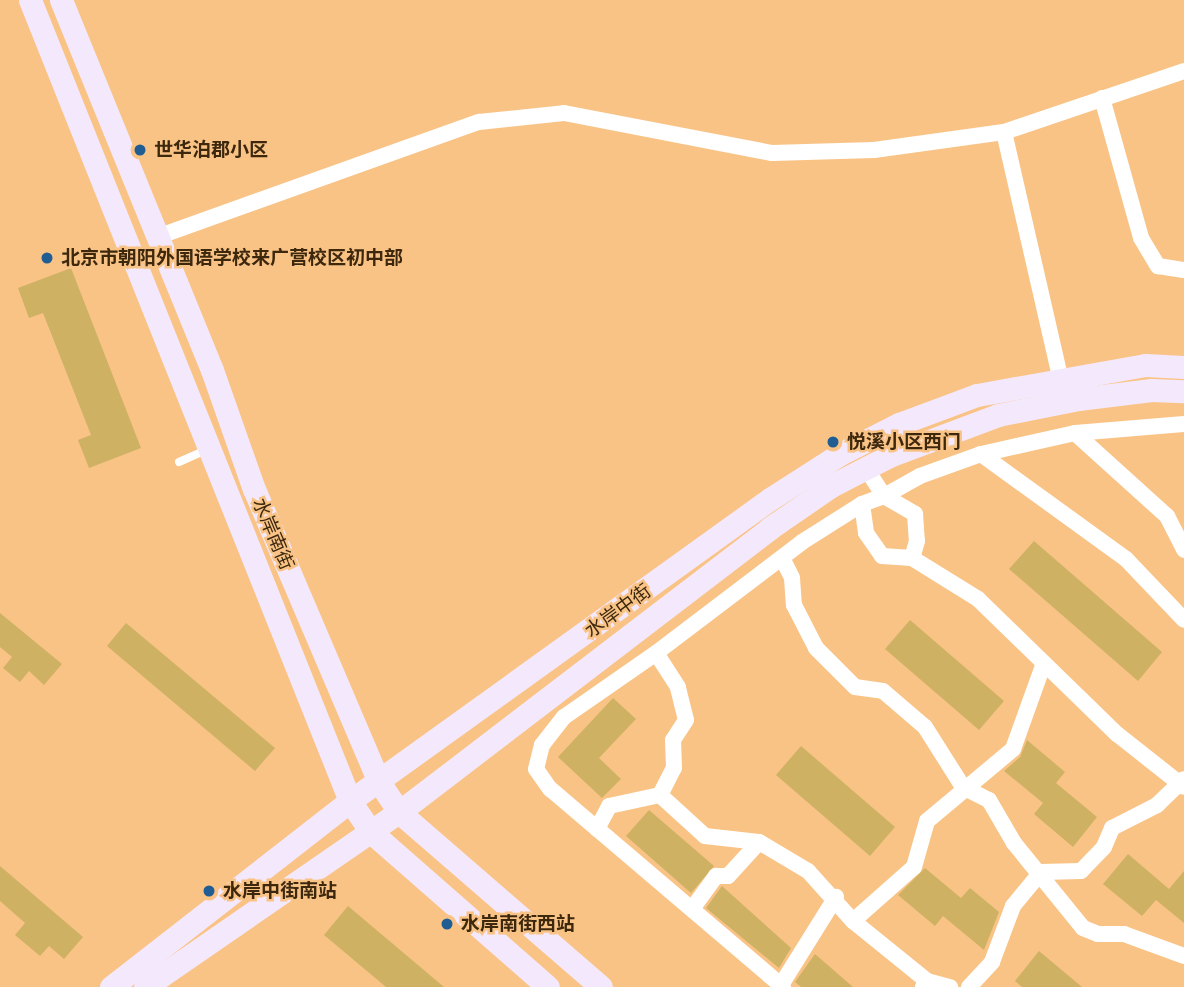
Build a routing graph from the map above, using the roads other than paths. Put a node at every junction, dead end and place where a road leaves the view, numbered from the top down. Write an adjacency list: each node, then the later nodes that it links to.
1 (30, 0): 13 (street, 水岸南街)
2 (61, 0): 6 (street, 水岸南街)
3 (1184, 71): 4 (street)
4 (1102, 98): 5 (street); 7 (street)
5 (1004, 132): 6 (street); 9 (street)
6 (158, 237): 25 (street, 水岸南街)
7 (1184, 270)
8 (1184, 367): 9 (street, 水岸中街)
9 (1061, 380): 25 (street, 水岸中街)
10 (1184, 391): 16 (street, 水岸中街)
11 (1184, 424): 12 (street)
12 (1075, 433): 14 (street); 19 (street)
13 (209, 449): 15 (lane); 29 (street, 水岸南街)
14 (981, 454): 17 (street); 22 (street)
15 (179, 461)
16 (866, 468): 17 (street); 30 (street, 水岸中街)
17 (884, 496): 18 (street); 21 (street)
18 (862, 504): 20 (street); 21 (street)
19 (1184, 550)
20 (782, 558): 23 (street); 27 (street)
21 (912, 558): 24 (street)
22 (1184, 620)
23 (656, 653): 28 (street); 31 (street)
24 (1044, 663): 26 (street); 27 (street)
25 (379, 782): 29 (street, 水岸中街); 30 (street, 水岸南街)
26 (1183, 783): 34 (street)
27 (963, 787): 34 (street); 37 (street)
28 (660, 795): 31 (street); 33 (street)
29 (350, 801): 32 (street, 水岸南街); 41 (street, 水岸中街)
30 (399, 812): 32 (street, 水岸中街); 44 (street, 水岸南街)
31 (597, 829): 36 (street)
32 (371, 832): 42 (street, 水岸中街); 43 (street, 水岸南街)
33 (759, 842): 35 (street); 36 (street)
34 (1041, 872): 38 (street); 46 (street)
35 (836, 897): 37 (street); 40 (street)
36 (692, 909): 40 (street)
37 (853, 921): 39 (street)
38 (1184, 956)
39 (925, 984): 45 (street)
40 (782, 986)
41 (111, 987)
42 (145, 987)
43 (548, 987)
44 (601, 987)
45 (950, 987)
46 (969, 987)

